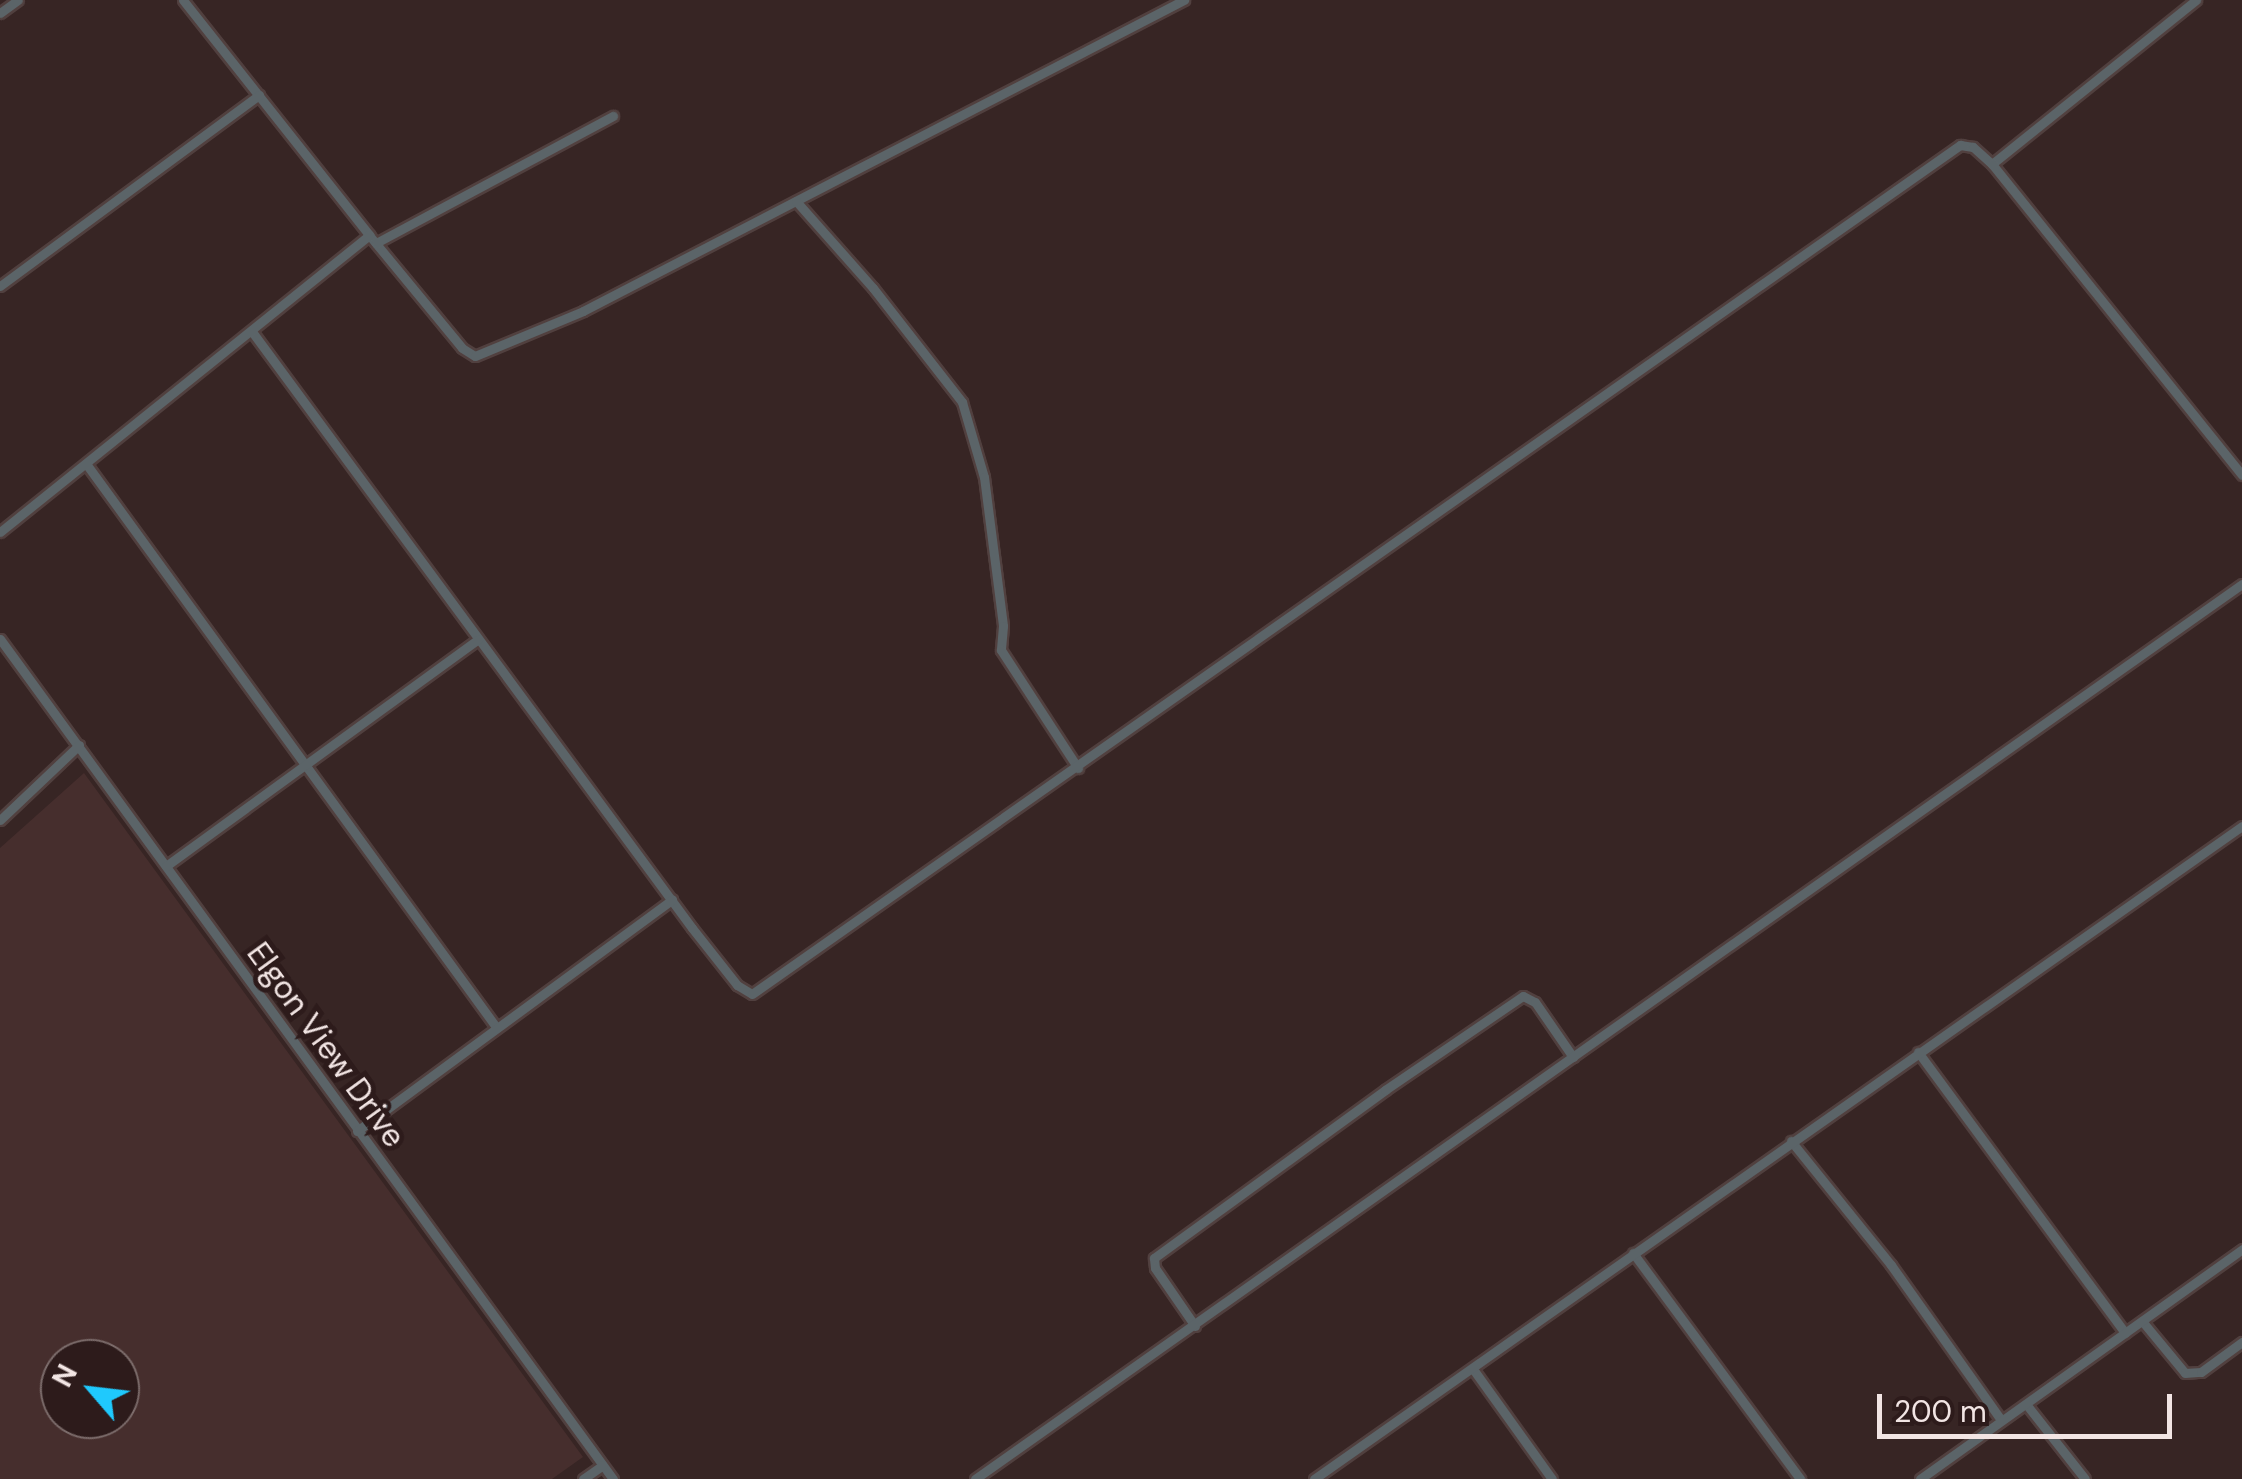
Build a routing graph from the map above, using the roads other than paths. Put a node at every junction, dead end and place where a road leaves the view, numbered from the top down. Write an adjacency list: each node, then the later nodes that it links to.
1 (18, 0): 5 (street)
2 (183, 0): 6 (street)
3 (1184, 0): 9 (street)
4 (2196, 0): 8 (street)
5 (0, 14)
6 (258, 94): 10 (street); 11 (street)
7 (613, 116): 10 (street)
8 (1992, 164): 14 (street); 21 (street)
9 (796, 201): 10 (street); 21 (street)
10 (372, 239): 12 (street)
11 (0, 286)
12 (253, 333): 13 (street); 18 (street)
13 (86, 465): 15 (street); 20 (street)
14 (2242, 475)
15 (0, 532)
16 (2242, 584): 28 (street)
17 (0, 639): 19 (street, Elgon View Drive)
18 (478, 639): 20 (street); 25 (street)
19 (79, 745): 22 (street); 24 (street, Elgon View Drive)
20 (303, 764): 24 (street); 26 (street)
21 (1078, 768): 25 (street)
22 (0, 820)
23 (2242, 826): 27 (street)
24 (166, 866): 29 (street, Elgon View Drive)
25 (672, 900): 26 (street)
26 (496, 1027): 29 (street)
27 (1918, 1052): 30 (street); 35 (street)
28 (1573, 1057): 34 (street); 34 (street)
29 (357, 1131): 40 (street, Elgon View Drive)
30 (1791, 1141): 32 (street); 39 (street)
31 (2242, 1249): 33 (street)
32 (1633, 1253): 37 (street); 46 (street)
33 (2142, 1320): 35 (street); 36 (street)
34 (1194, 1326): 43 (street)
35 (2125, 1332): 38 (street)
36 (2242, 1342)
37 (1473, 1369): 44 (street); 45 (street)
38 (2026, 1404): 39 (street); 48 (street)
39 (2001, 1420): 47 (street)
40 (603, 1465): 41 (street); 42 (street, Elgon View Drive)
41 (582, 1479)
42 (613, 1479)
43 (975, 1479)
44 (1314, 1479)
45 (1552, 1479)
46 (1800, 1479)
47 (1920, 1479)
48 (2085, 1479)

